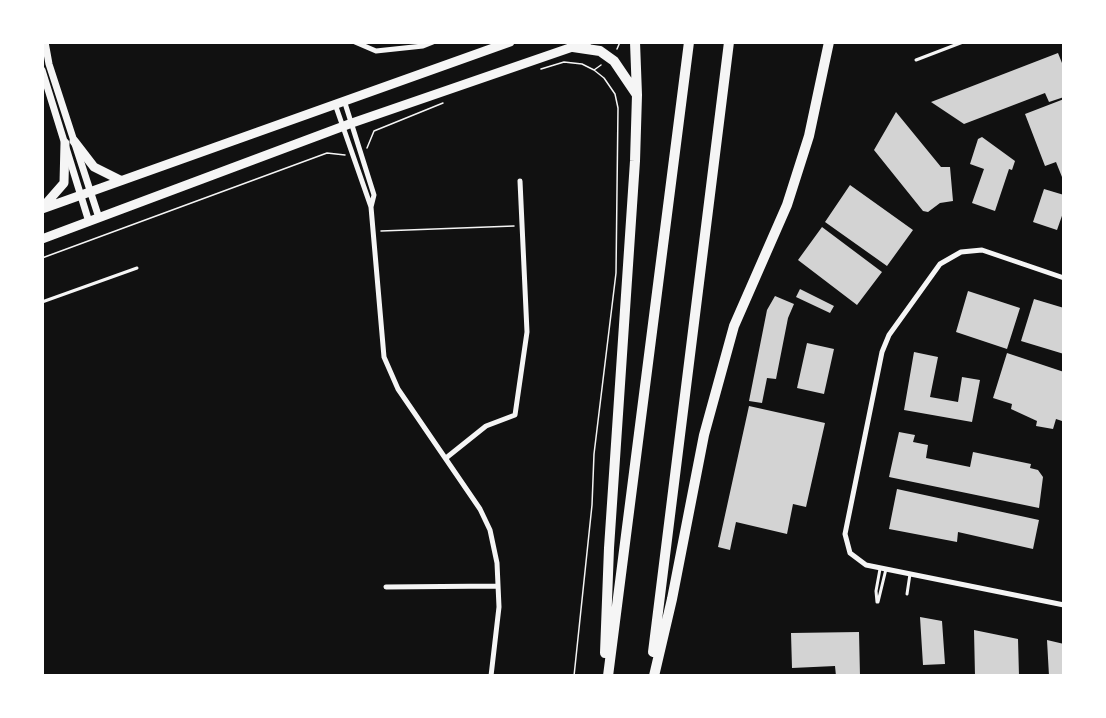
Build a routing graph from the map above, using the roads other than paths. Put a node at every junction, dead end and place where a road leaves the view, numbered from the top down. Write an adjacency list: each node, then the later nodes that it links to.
1 (355, 42): 2 (street)
2 (433, 42)
3 (510, 42): 16 (highway)
4 (587, 42): 12 (highway)
5 (635, 42): 15 (highway)
6 (689, 42): 38 (highway)
7 (729, 42): 39 (highway)
8 (827, 42): 39 (highway)
9 (963, 42): 11 (lane)
10 (46, 43): 18 (street)
11 (954, 43): 13 (lane)
12 (573, 47): 15 (highway); 17 (highway)
13 (916, 60)
14 (42, 70): 18 (street)
15 (638, 95): 38 (highway)
16 (339, 101): 17 (street); 17 (street); 19 (highway)
17 (347, 124): 22 (street); 22 (street); 24 (highway)
18 (69, 142): 19 (highway); 21 (street); 23 (highway)
19 (120, 180): 21 (highway)
20 (520, 181): 30 (street)
21 (86, 193): 23 (highway); 24 (street); 25 (street)
22 (371, 207): 30 (street)
23 (42, 209)
24 (99, 218): 25 (highway)
25 (89, 222): 26 (highway)
26 (42, 239)
27 (137, 268): 29 (lane)
28 (1064, 278): 31 (street)
29 (42, 302)
30 (446, 458): 34 (street)
31 (883, 568): 31 (lane); 32 (street)
32 (910, 574): 35 (lane); 36 (street)
33 (386, 586): 34 (street)
34 (498, 586): 37 (street)
35 (907, 594)
36 (1064, 605)
37 (491, 676)
38 (607, 676)
39 (652, 676)

